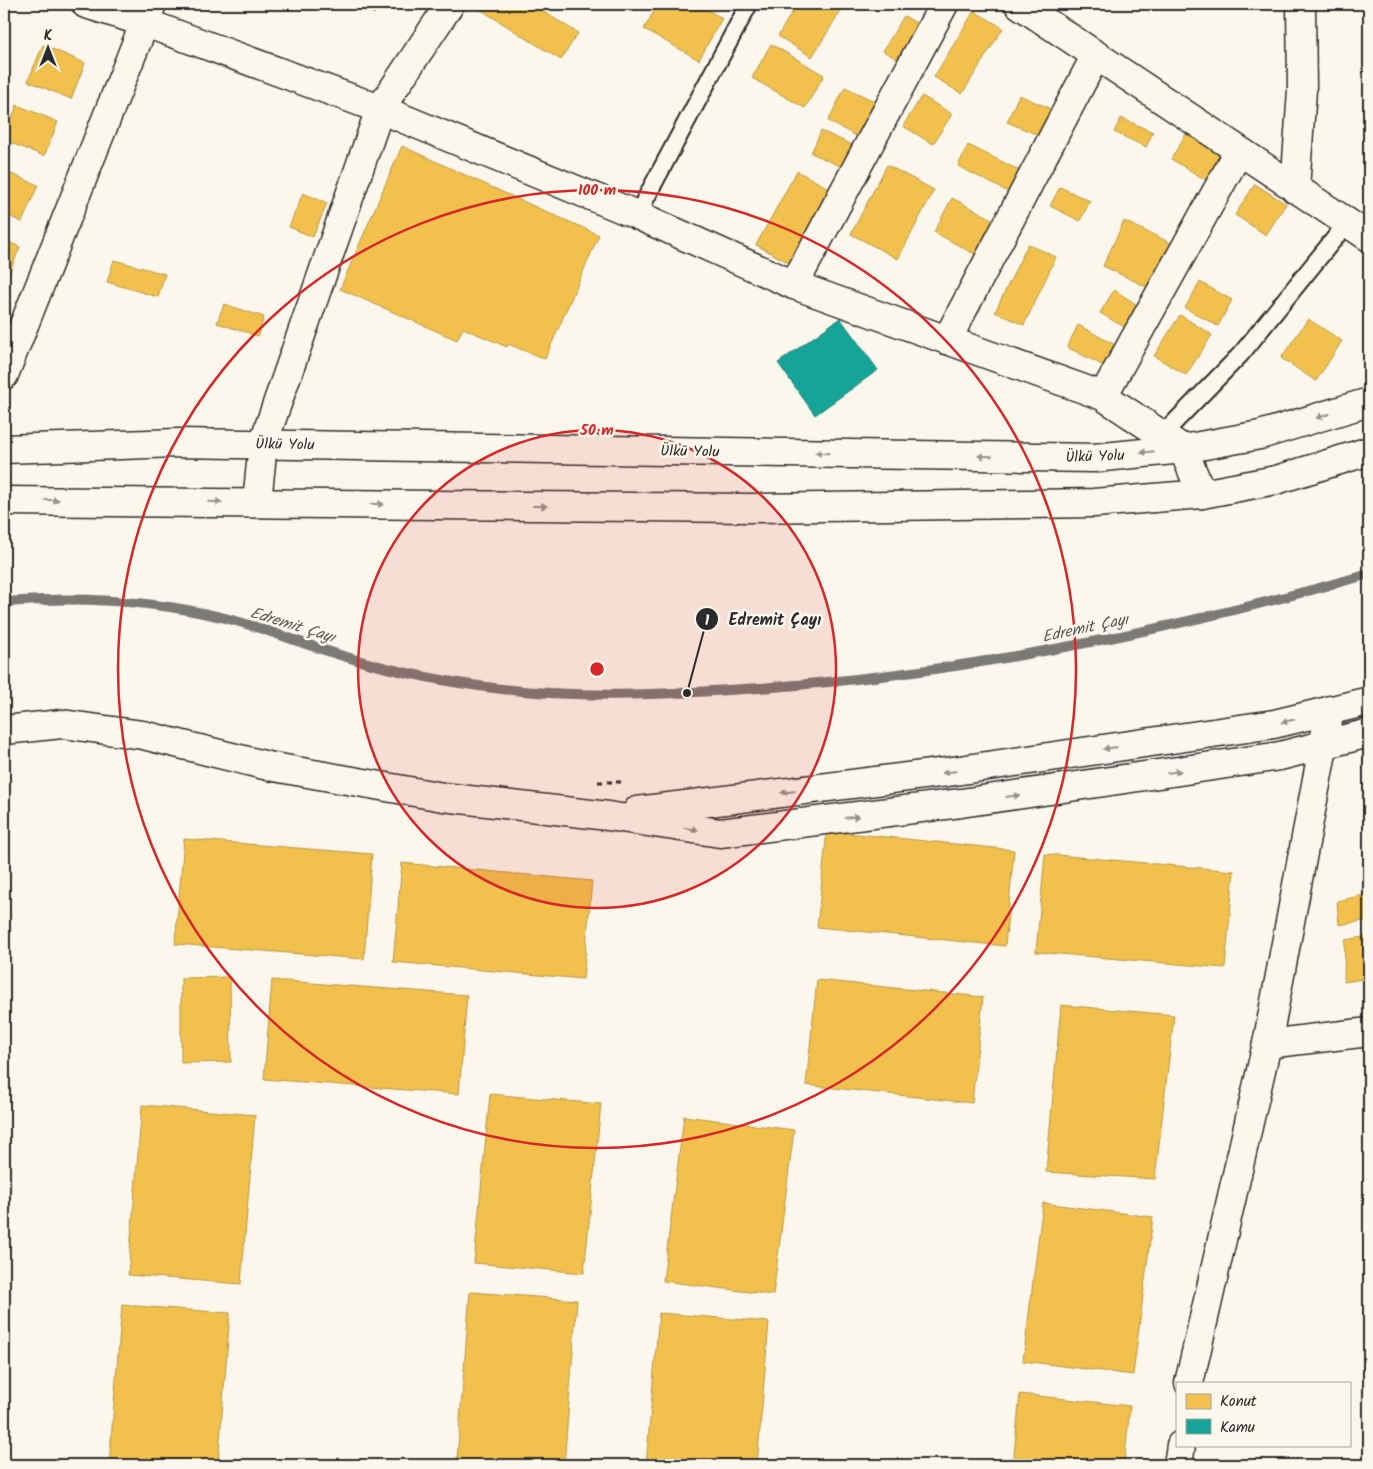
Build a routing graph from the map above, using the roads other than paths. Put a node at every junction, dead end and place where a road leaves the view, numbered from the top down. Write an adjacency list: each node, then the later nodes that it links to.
1 (86, 4): 7 (street)
2 (450, 4): 9 (street)
3 (749, 4): 12 (lane)
4 (944, 4): 14 (street)
5 (1019, 4): 8 (street)
6 (1301, 4): 11 (street)
7 (148, 13): 9 (street); 16 (street)
8 (1096, 55): 10 (street); 15 (street)
9 (380, 109): 12 (street); 20 (street)
10 (1239, 151): 11 (street); 17 (street)
11 (1295, 189): 13 (street)
12 (637, 215): 14 (street)
13 (1358, 230): 19 (lane)
14 (794, 285): 15 (street)
15 (948, 340): 17 (street)
16 (4, 375)
17 (1103, 396): 19 (street)
18 (1369, 402): 19 (street, Ülkü Yolu, one-way to 19)
19 (1173, 442): 20 (street, Ülkü Yolu, one-way to 20); 23 (street)
20 (263, 444): 21 (street, Ülkü Yolu); 25 (street)
21 (4, 449)
22 (1369, 451): 23 (street)
23 (1202, 494): 25 (street, one-way to 23)
24 (4, 500): 25 (street, one-way to 25)
25 (257, 502)
26 (1369, 701): 27 (street)
27 (1330, 710): 30 (street); 31 (street, one-way to 31)
28 (4, 730): 31 (street)
29 (1369, 733): 30 (street)
30 (1324, 745): 31 (street, one-way to 30); 33 (street)
31 (608, 816)
32 (1369, 1032): 33 (street)
33 (1268, 1044): 34 (street)
34 (1189, 1382)
35 (1181, 1446): 36 (street)
36 (1178, 1465)

